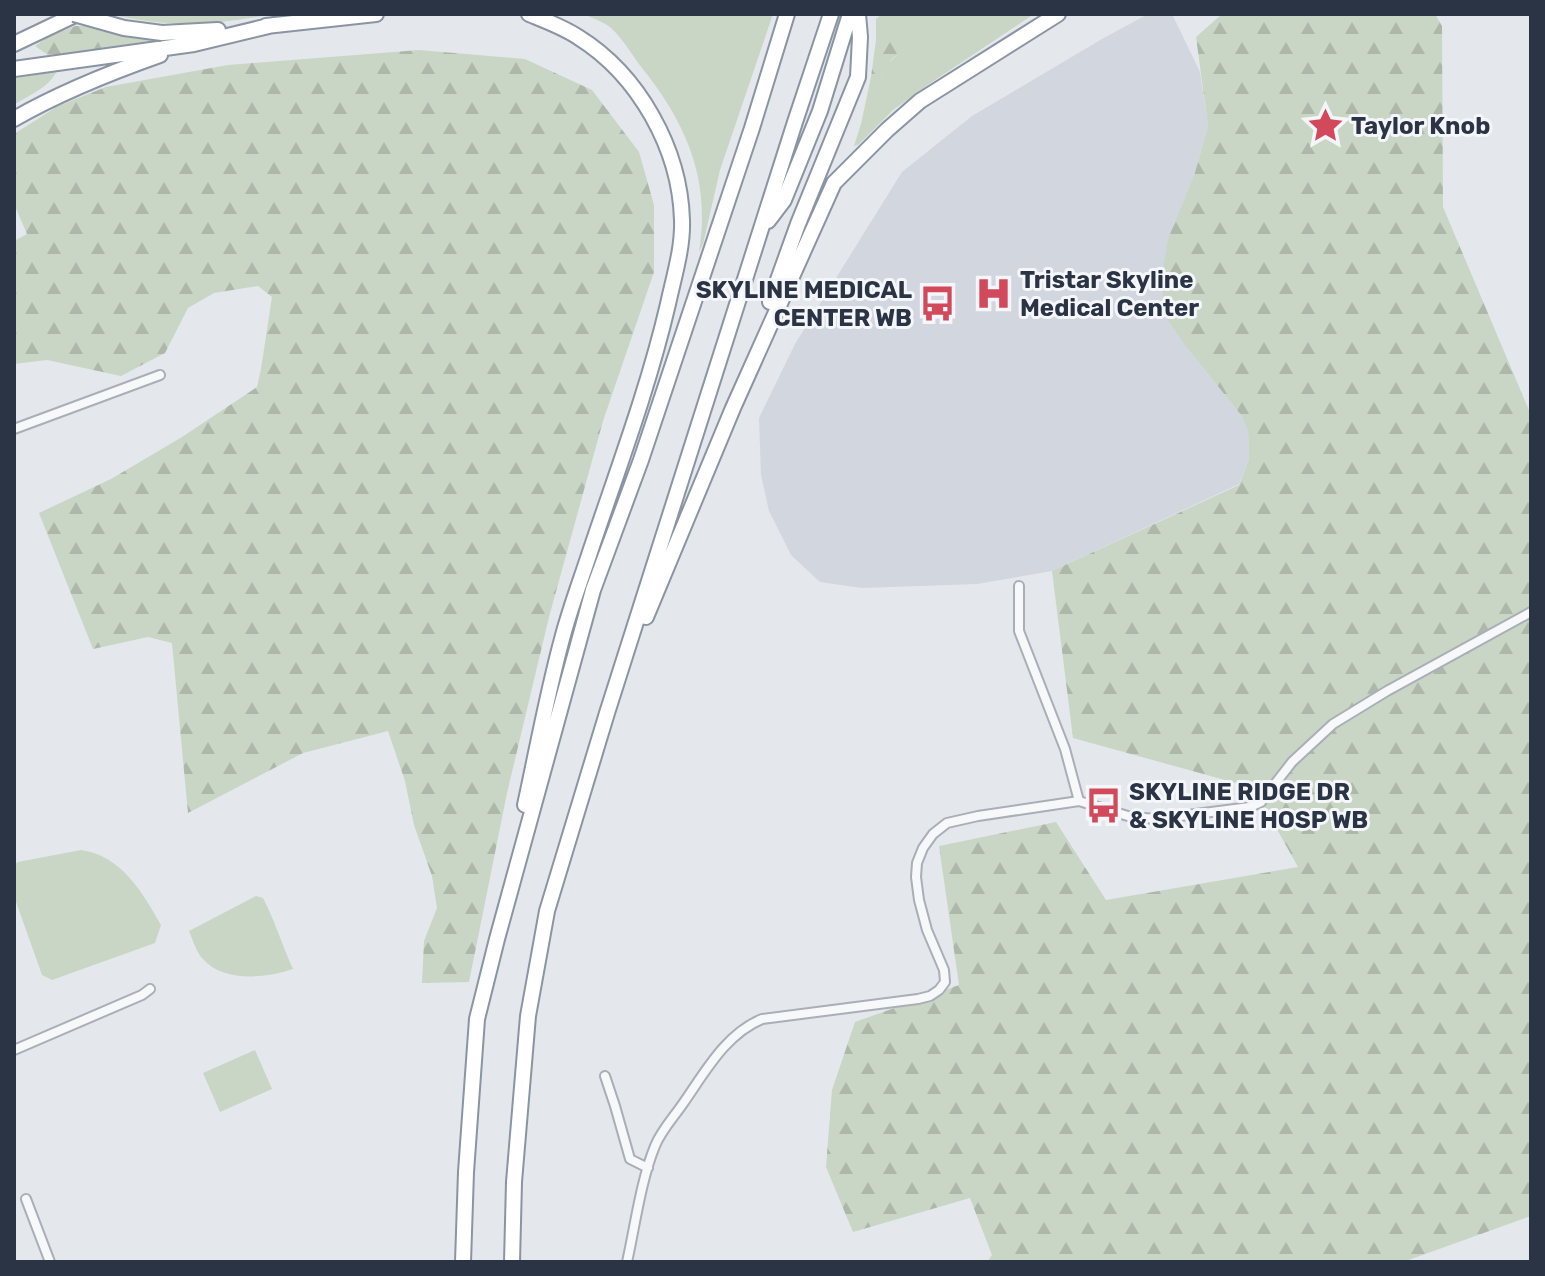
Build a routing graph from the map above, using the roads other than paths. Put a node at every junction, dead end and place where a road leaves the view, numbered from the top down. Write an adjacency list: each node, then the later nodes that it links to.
1 (76, 14): 10 (highway, bridge); 12 (highway)
2 (376, 14): 10 (highway)
3 (529, 14): 24 (highway)
4 (787, 14): 24 (highway)
5 (831, 14): 16 (highway)
6 (850, 14): 16 (highway)
7 (858, 14): 18 (highway)
8 (1051, 14): 11 (highway)
9 (1058, 14): 11 (highway)
10 (273, 25): 13 (highway)
11 (1032, 29): 18 (highway)
12 (14, 44)
13 (194, 44): 14 (highway); 15 (highway)
14 (14, 69)
15 (14, 119)
16 (761, 231): 22 (highway)
17 (160, 375): 19 (street)
18 (733, 408): 22 (highway)
19 (14, 429)
20 (1019, 586): 23 (street)
21 (1531, 612): 23 (street)
22 (607, 713): 32 (highway)
23 (1079, 801): 28 (street)
24 (497, 939): 31 (highway)
25 (150, 989): 26 (street)
26 (14, 1050)
27 (605, 1076): 28 (street)
28 (648, 1168): 33 (street)
29 (26, 1199): 30 (street)
30 (50, 1262)
31 (463, 1262)
32 (512, 1262)
33 (627, 1262)

